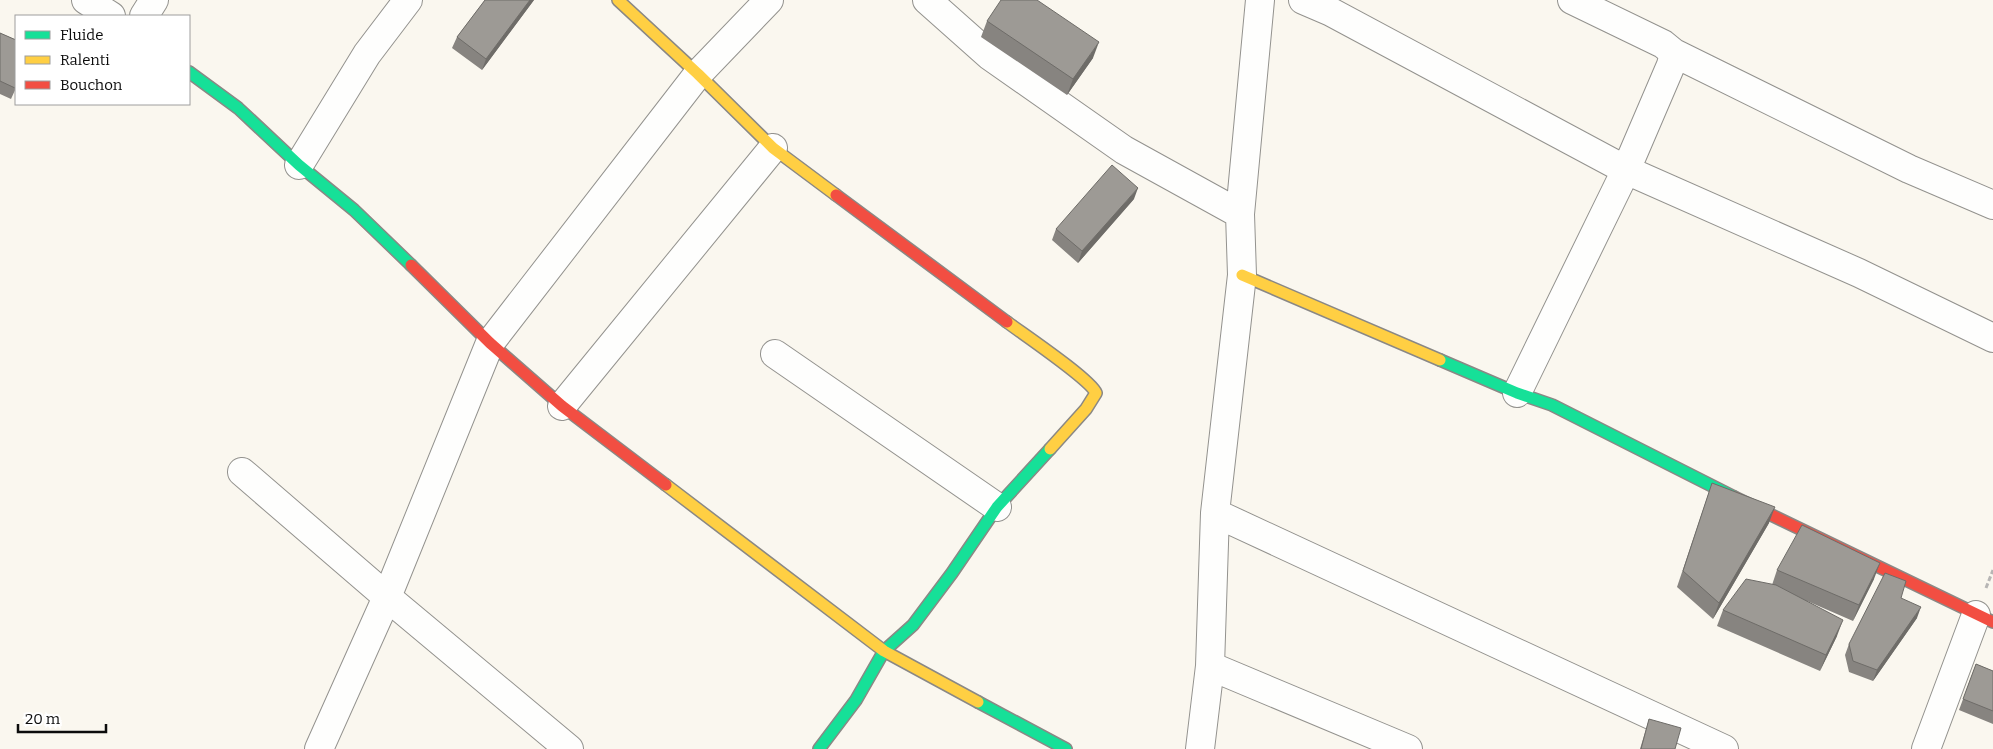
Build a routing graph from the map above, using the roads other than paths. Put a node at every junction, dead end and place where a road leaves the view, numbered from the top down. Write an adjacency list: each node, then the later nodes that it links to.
1 (86, 0): 10 (street)
2 (154, 0): 11 (street)
3 (408, 0): 16 (street)
4 (618, 0): 14 (street)
5 (769, 0): 14 (street)
6 (927, 0): 19 (street)
7 (1260, 0): 19 (street)
8 (1302, 0): 17 (street)
9 (1572, 0): 12 (street)
10 (109, 15)
11 (145, 15)
12 (1674, 53): 17 (street); 18 (street)
13 (190, 73): 16 (street)
14 (698, 74): 15 (street); 22 (street)
15 (773, 148): 25 (street); 27 (street)
16 (299, 165): 22 (street)
17 (1626, 170): 21 (street); 24 (street)
18 (1993, 205)
19 (1240, 214): 20 (street)
20 (1242, 275): 24 (street); 28 (street)
21 (1993, 338)
22 (490, 343): 25 (street); 29 (street)
23 (775, 354): 27 (street)
24 (1517, 393): 30 (street)
25 (562, 406): 31 (street)
26 (242, 472): 29 (street)
27 (997, 507): 31 (street)
28 (1215, 513): 32 (street); 39 (street)
29 (387, 597): 34 (street); 35 (street)
30 (1985, 619): 40 (street)
31 (884, 651): 36 (street); 37 (street)
32 (1210, 666): 33 (street); 38 (street)
33 (1404, 748)
34 (319, 749)
35 (569, 749)
36 (819, 749)
37 (1066, 749)
38 (1200, 749)
39 (1724, 749)
40 (1926, 749)

